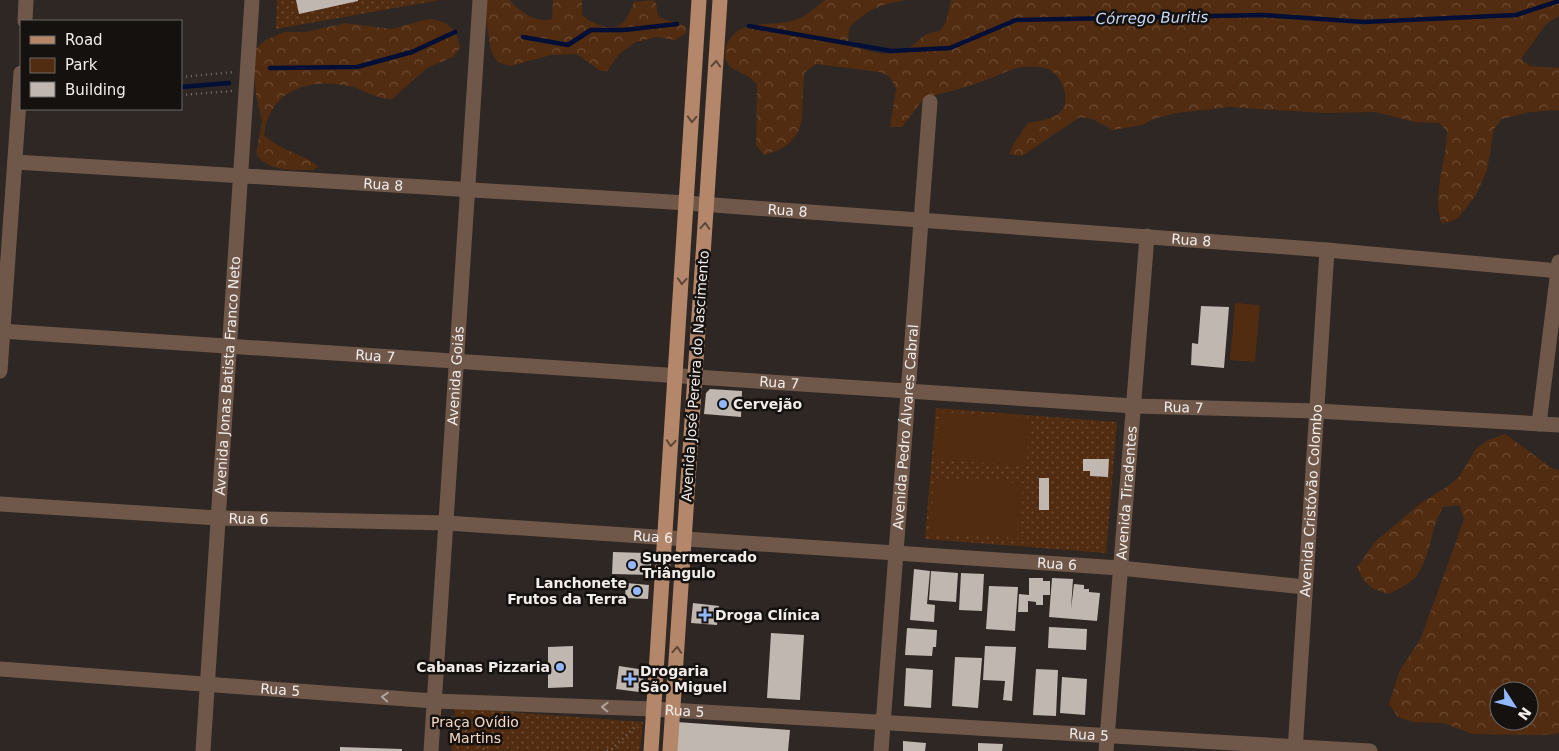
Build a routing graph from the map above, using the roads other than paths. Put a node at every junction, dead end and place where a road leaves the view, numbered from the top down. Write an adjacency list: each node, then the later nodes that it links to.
1 (26, 0): 8 (street)
2 (252, 0): 12 (street, Avenida Jonas Batista Franco Neto)
3 (480, 0): 13 (street, Avenida Goiás)
4 (699, 0): 6 (main road, Avenida José Pereira do Nascimento)
5 (720, 0): 7 (main road, Avenida José Pereira do Nascimento)
6 (698, 16): 7 (main road); 14 (main road, Avenida José Pereira do Nascimento, one-way to 14)
7 (719, 16): 15 (main road, Avenida José Pereira do Nascimento, one-way to 7)
8 (24, 20)
9 (20, 88): 11 (street)
10 (930, 102): 16 (street, Avenida Pedro Álvares Cabral)
11 (15, 162): 12 (street, Rua 8); 20 (street)
12 (241, 176): 13 (street, Rua 8); 21 (street, Avenida Jonas Batista Franco Neto)
13 (468, 190): 14 (street, Rua 8); 22 (street, Avenida Goiás)
14 (687, 203): 15 (street, Rua 8); 24 (main road, Avenida José Pereira do Nascimento, one-way to 24)
15 (706, 204): 16 (street, Rua 8); 25 (main road, Avenida José Pereira do Nascimento, one-way to 15)
16 (921, 221): 17 (street, Rua 8); 26 (street, Avenida Pedro Álvares Cabral)
17 (1147, 236): 18 (street, Rua 8); 27 (street, Avenida Tiradentes)
18 (1327, 250): 19 (street, Rua 8); 28 (street, Avenida Cristóvão Colombo)
19 (1559, 268): 29 (street)
20 (2, 331): 21 (street, Rua 7); 23 (street)
21 (229, 346): 22 (street, Rua 7); 32 (street, Avenida Jonas Batista Franco Neto)
22 (457, 360): 24 (street, Rua 7); 33 (street, Avenida Goiás)
23 (0, 371)
24 (675, 375): 25 (street, Rua 7); 34 (main road, Avenida José Pereira do Nascimento, one-way to 34)
25 (695, 376): 26 (street, Rua 7); 35 (main road, Avenida José Pereira do Nascimento)
26 (908, 389): 27 (street, Rua 7); 36 (street, Avenida Pedro Álvares Cabral)
27 (1134, 406): 28 (street, Rua 7); 37 (street, Avenida Tiradentes)
28 (1316, 411): 29 (street, Rua 7); 38 (street, Avenida Cristóvão Colombo)
29 (1539, 424): 30 (street, Rua 7)
30 (1559, 425)
31 (0, 504): 32 (street, Rua 6)
32 (218, 518): 33 (street, Rua 6); 40 (street, Avenida Jonas Batista Franco Neto)
33 (446, 523): 34 (street, Rua 6); 41 (street, Avenida Goiás)
34 (664, 538): 35 (street, Rua 6); 42 (main road, Avenida José Pereira do Nascimento)
35 (684, 539): 36 (street, Rua 6); 43 (main road, Avenida José Pereira do Nascimento, one-way to 35)
36 (896, 553): 37 (street, Rua 6); 44 (street, Avenida Pedro Álvares Cabral)
37 (1120, 568): 38 (street, Rua 6); 45 (street, Avenida Tiradentes)
38 (1305, 587): 46 (street, Avenida Cristóvão Colombo)
39 (0, 669): 40 (street, Rua 5)
40 (208, 685): 41 (street, Rua 5, one-way to 40); 47 (street, Avenida Jonas Batista Franco Neto)
41 (434, 701): 42 (street, Rua 5, one-way to 41); 48 (street, Avenida Goiás)
42 (653, 709): 43 (street, Rua 5); 49 (main road, Avenida José Pereira do Nascimento)
43 (673, 710): 44 (street, Rua 5); 50 (main road, Avenida José Pereira do Nascimento)
44 (883, 722): 45 (street, Rua 5); 51 (street, Avenida Pedro Álvares Cabral)
45 (1106, 743): 46 (street, Rua 5)
46 (1295, 749): 52 (street, Rua 5)
47 (203, 751)
48 (431, 751)
49 (651, 751)
50 (670, 751)
51 (880, 751)
52 (1370, 751)

